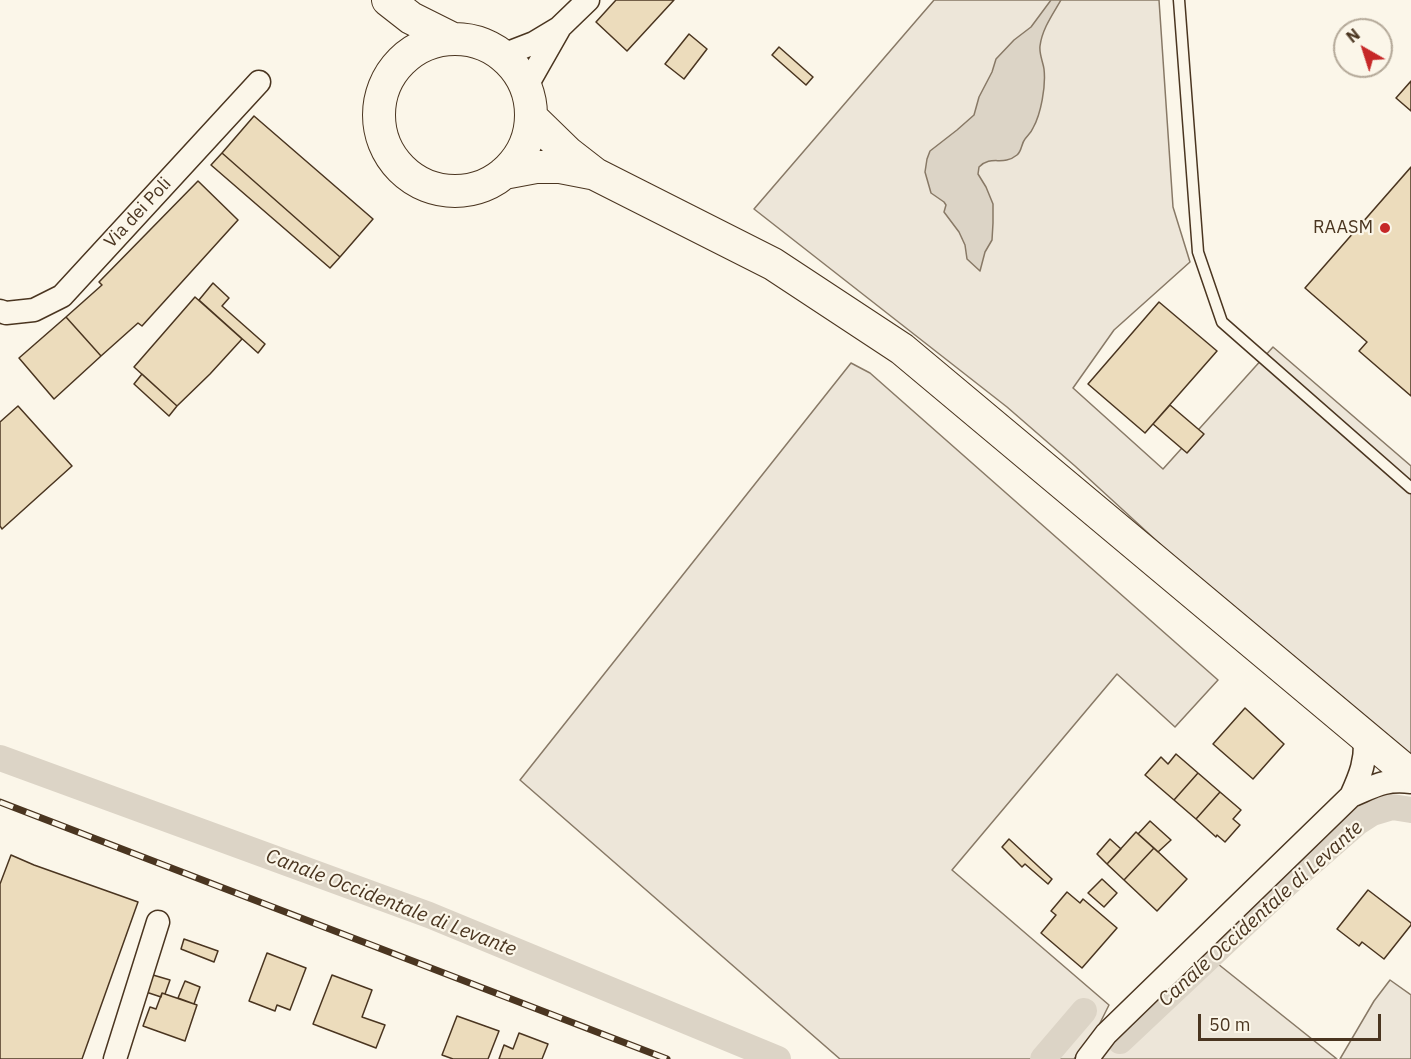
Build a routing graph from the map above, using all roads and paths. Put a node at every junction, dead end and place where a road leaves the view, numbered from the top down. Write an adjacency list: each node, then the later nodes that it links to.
1 (588, 0): 4 (street)
2 (1179, 0): 14 (lane)
3 (389, 1): 5 (main road); 7 (main road)
4 (559, 28): 6 (street); 9 (street)
5 (453, 39): 6 (main road); 7 (main road)
6 (502, 55): 9 (main road)
7 (391, 75): 11 (main road)
8 (259, 82): 13 (street, Via dei Poli)
9 (526, 87): 10 (main road)
10 (531, 117): 11 (main road); 12 (main road)
11 (504, 173): 12 (main road)
12 (595, 174): 15 (main road)
13 (0, 311)
14 (1411, 488)
15 (1365, 737): 16 (main road); 18 (street)
16 (1411, 775)
17 (1411, 782): 18 (street)
18 (1351, 796): 21 (street)
19 (158, 922): 20 (street)
20 (115, 1059)
21 (1086, 1059)

